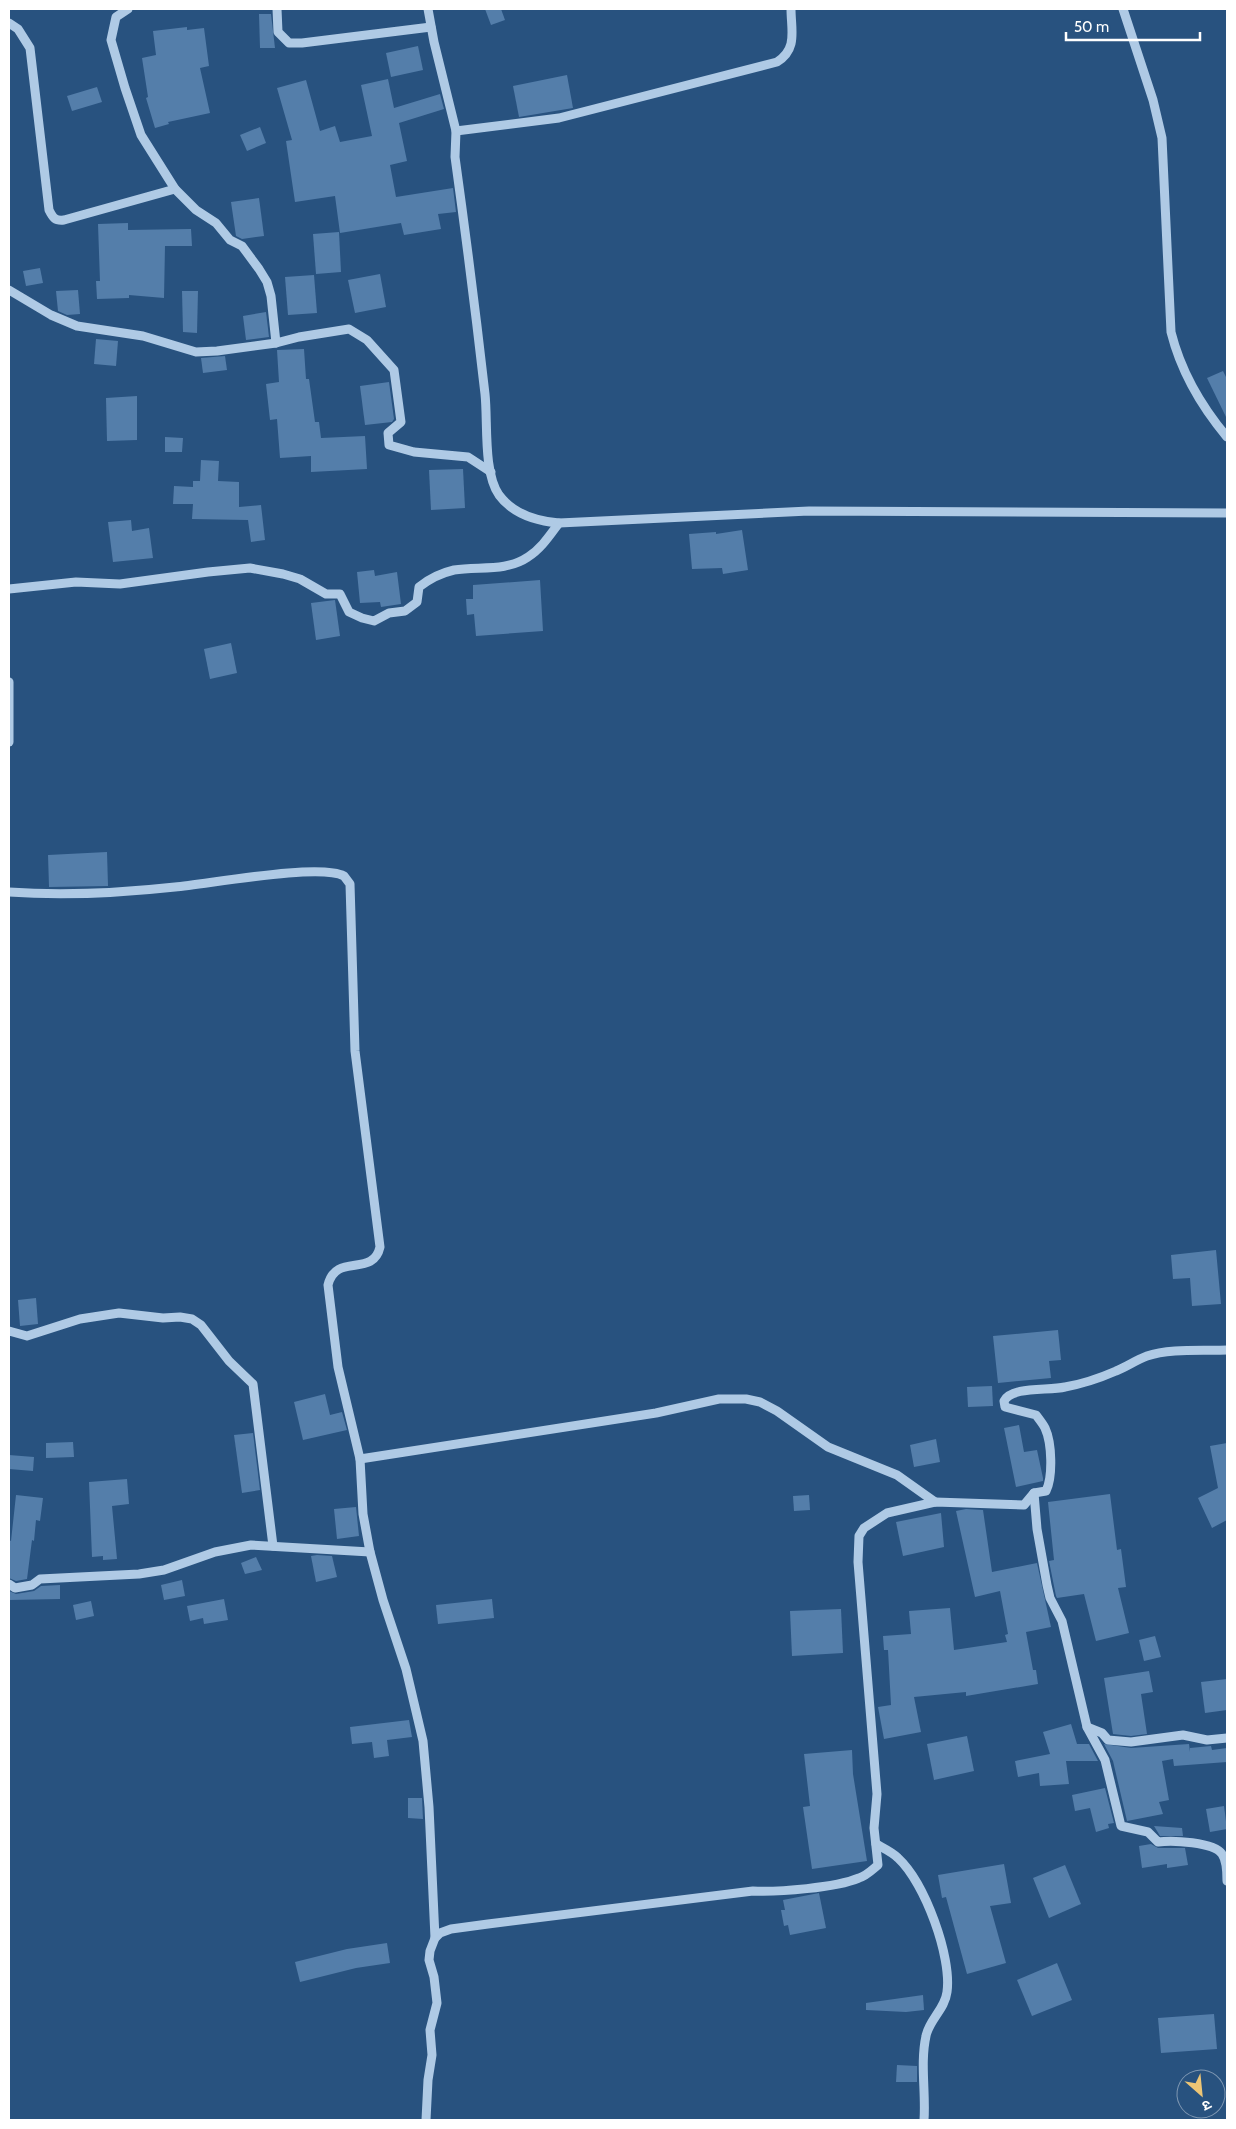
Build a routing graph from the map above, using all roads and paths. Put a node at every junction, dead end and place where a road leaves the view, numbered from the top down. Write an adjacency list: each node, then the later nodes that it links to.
1 (128, 9): 9 (street)
2 (276, 9): 7 (street)
3 (428, 9): 7 (street)
4 (791, 9): 8 (street)
5 (1123, 9): 12 (street)
6 (9, 23): 9 (street)
7 (431, 27): 8 (street)
8 (456, 131): 13 (street)
9 (175, 189): 11 (street)
10 (9, 290): 11 (street)
11 (276, 343): 13 (street)
12 (1227, 437)
13 (491, 472): 15 (street)
14 (1227, 513): 15 (street)
15 (559, 523): 16 (street)
16 (9, 590)
17 (9, 682): 18 (street)
18 (9, 742)
19 (9, 892): 22 (street)
20 (9, 1331): 25 (street)
21 (1227, 1350): 23 (street)
22 (360, 1459): 24 (street); 26 (street)
23 (1034, 1493): 24 (street); 28 (street)
24 (935, 1502): 30 (street)
25 (273, 1546): 26 (street); 27 (street)
26 (370, 1552): 32 (street)
27 (9, 1584)
28 (1087, 1727): 29 (street); 31 (street)
29 (1227, 1738)
30 (876, 1844): 32 (street); 34 (street)
31 (1227, 1881)
32 (435, 1938): 33 (street)
33 (426, 2120)
34 (924, 2120)

